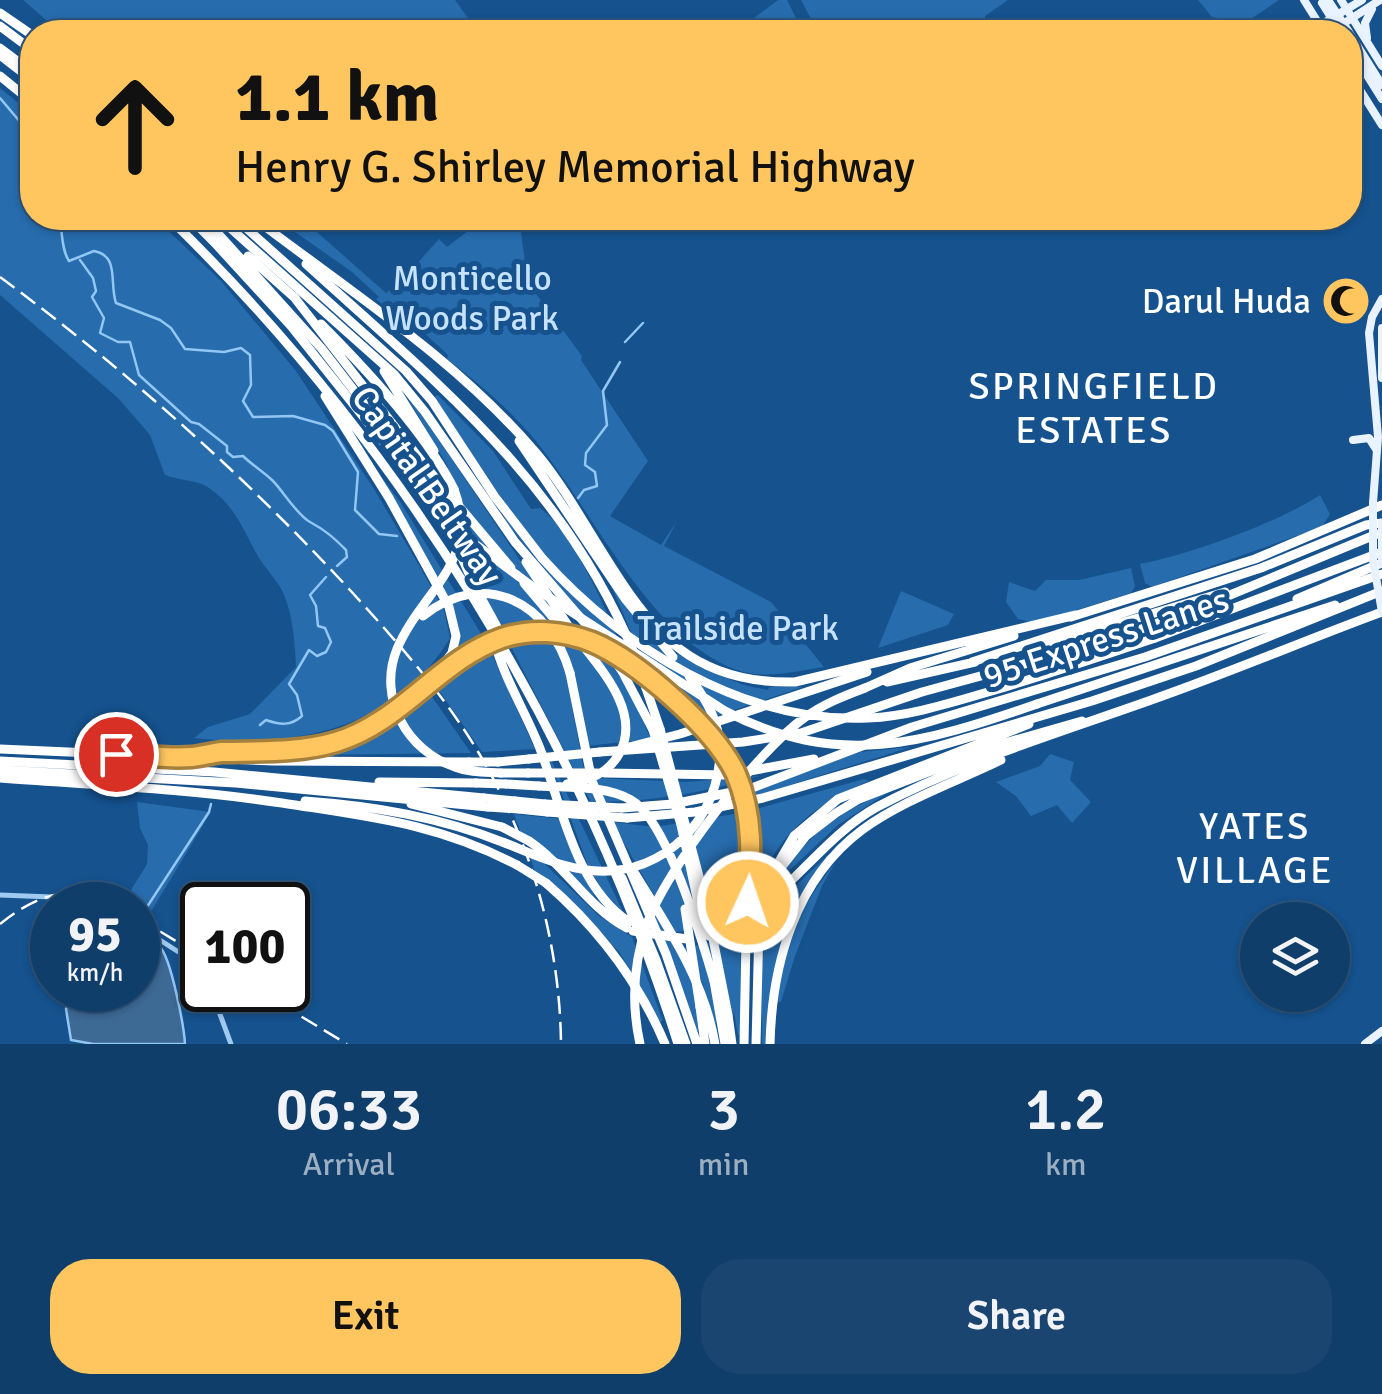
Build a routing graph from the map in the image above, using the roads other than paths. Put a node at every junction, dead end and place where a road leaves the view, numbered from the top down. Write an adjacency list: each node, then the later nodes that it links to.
1 (1342, 0): 4 (main road)
2 (1362, 0): 4 (main road)
3 (1380, 0): 5 (main road); 9 (main road)
4 (1347, 9): 5 (main road); 6 (main road)
5 (1353, 18): 7 (main road)
6 (1329, 20)
7 (1350, 20)
8 (1362, 33): 9 (main road)
9 (1368, 43): 12 (main road)
10 (0, 51): 14 (highway)
11 (1362, 54): 16 (main road)
12 (1382, 66)
13 (1362, 67): 19 (main road)
14 (20, 69)
15 (0, 76): 17 (highway)
16 (1382, 86)
17 (20, 92)
18 (1362, 93): 20 (main road)
19 (1382, 99)
20 (1382, 125)
21 (182, 230): 34 (highway, Capital Beltway)
22 (202, 230): 48 (highway, bridge)
23 (220, 230): 90 (highway)
24 (223, 230): 29 (highway)
25 (225, 230): 31 (highway)
26 (248, 230): 43 (highway, bridge)
27 (269, 230): 61 (highway, Capital Beltway, bridge)
28 (270, 230): 33 (highway)
29 (294, 297): 38 (highway); 53 (highway)
30 (1382, 298): 37 (main road)
31 (338, 322): 38 (highway); 42 (highway)
32 (1382, 328): 35 (main road)
33 (432, 354): 55 (highway); 73 (highway, bridge)
34 (302, 360): 51 (highway, Capital Beltway); 57 (highway)
35 (1382, 378)
36 (1353, 440): 37 (main road)
37 (1377, 456): 39 (main road)
38 (454, 489): 52 (highway, bridge)
39 (1378, 504): 40 (main road, bridge); 50 (highway)
40 (1379, 521): 44 (main road, bridge); 49 (main road, bridge); 56 (highway)
41 (1382, 532): 46 (highway)
42 (514, 542): 53 (highway); 61 (highway, bridge)
43 (1382, 549)
44 (1382, 563): 54 (highway)
45 (1382, 574): 54 (highway, 95 Express Lanes)
46 (1270, 578): 56 (highway); 65 (highway)
47 (1382, 591): 48 (highway)
48 (1362, 598): 59 (highway)
49 (1382, 612): 60 (highway)
50 (1076, 615): 55 (highway); 58 (highway)
51 (491, 627): 81 (highway); 89 (highway, Capital Beltway)
52 (409, 629): 68 (highway, bridge); 76 (highway, bridge)
53 (566, 629): 71 (highway, bridge)
54 (1222, 631): 64 (highway, 95 Express Lanes)
55 (941, 648): 65 (highway)
56 (972, 662): 58 (highway)
57 (442, 671): 66 (highway, bridge); 95 (highway, bridge)
58 (866, 688): 87 (highway, bridge)
59 (1092, 701): 75 (highway); 78 (highway)
60 (1104, 717): 62 (highway); 78 (highway)
61 (656, 730): 82 (highway, bridge); 84 (highway, Capital Beltway, bridge)
62 (1066, 731): 81 (highway, bridge); 97 (highway)
63 (0, 749): 66 (highway)
64 (846, 751): 68 (highway, bridge); 75 (highway)
65 (600, 752): 68 (highway, bridge)
66 (192, 757): 68 (highway, bridge)
67 (0, 761): 70 (highway)
68 (500, 767)
69 (0, 774): 72 (highway); 73 (highway)
70 (316, 781): 71 (highway, bridge); 74 (highway)
71 (539, 786): 77 (highway, bridge)
72 (384, 796): 74 (highway); 81 (highway, bridge)
73 (267, 800): 88 (highway, bridge)
74 (486, 802): 75 (highway, bridge)
75 (624, 813)
76 (617, 844): 91 (highway); 93 (highway)
77 (676, 872): 82 (highway, bridge); 92 (highway, bridge)
78 (771, 879): 96 (highway, bridge)
79 (0, 895): 80 (street)
80 (30, 896)
81 (630, 926)
82 (714, 981): 84 (highway, bridge)
83 (219, 1012): 86 (street)
84 (724, 1016): 94 (highway, Capital Beltway)
85 (1382, 1030): 98 (main road)
86 (230, 1044)
87 (640, 1044)
88 (665, 1044)
89 (678, 1044)
90 (686, 1044)
91 (697, 1044)
92 (705, 1044)
93 (715, 1044)
94 (729, 1044)
95 (744, 1044)
96 (756, 1044)
97 (770, 1044)
98 (1365, 1044)

